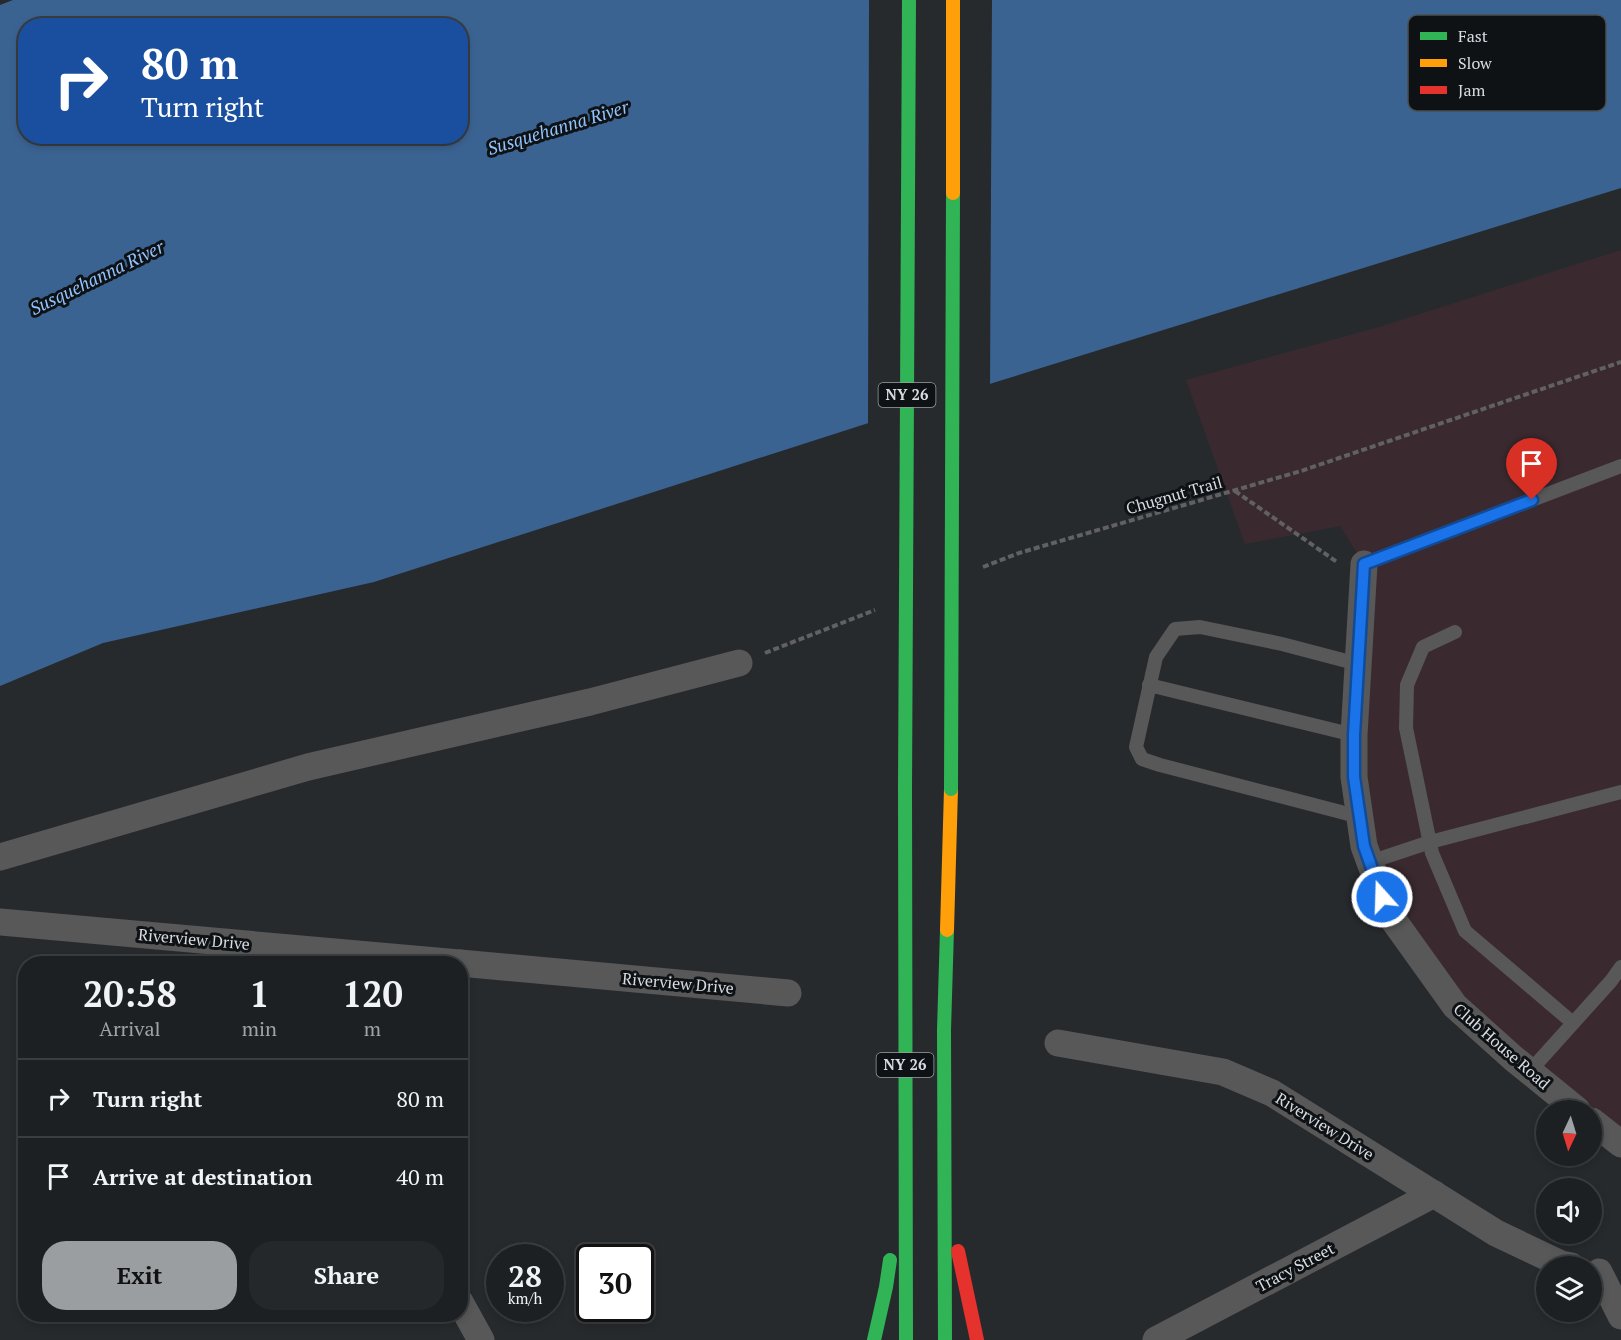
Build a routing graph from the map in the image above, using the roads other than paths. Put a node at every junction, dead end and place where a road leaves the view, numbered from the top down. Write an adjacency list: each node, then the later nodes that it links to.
1 (909, 0): 26 (main road, NY 26, bridge)
2 (952, 0): 29 (main road, NY 26, bridge)
3 (1621, 466): 4 (lane)
4 (1364, 572): 7 (street, Club House Road)
5 (1455, 632): 12 (lane)
6 (739, 663): 13 (street)
7 (1358, 664): 8 (lane); 9 (street, Club House Road)
8 (1149, 685): 9 (lane); 11 (lane)
9 (1354, 735): 11 (street, Club House Road)
10 (1621, 792): 12 (lane)
11 (1360, 817): 14 (street, Club House Road)
12 (1430, 842): 14 (lane); 21 (lane)
13 (0, 857)
14 (1370, 862): 23 (street, Club House Road)
15 (0, 922): 16 (street, Riverview Drive)
16 (276, 955): 17 (street, Riverview Drive)
17 (299, 956)
18 (468, 964): 20 (street, Riverview Drive)
19 (1621, 966): 21 (lane)
20 (788, 993)
21 (1573, 1023): 23 (lane)
22 (1058, 1043): 28 (street, Riverview Drive)
23 (1530, 1071): 24 (street, Club House Road)
24 (1565, 1100)
25 (1602, 1129): 27 (street)
26 (904, 1139): 35 (main road); 36 (main road, NY 26)
27 (1621, 1144)
28 (1434, 1194): 30 (street, Riverview Drive); 39 (street, Tracy Street)
29 (944, 1195): 37 (main road); 38 (main road, NY 26)
30 (1544, 1256)
31 (1604, 1272): 33 (street)
32 (468, 1316): 34 (street)
33 (1621, 1316)
34 (481, 1340)
35 (874, 1340)
36 (906, 1340)
37 (945, 1340)
38 (977, 1340)
39 (1156, 1340)

